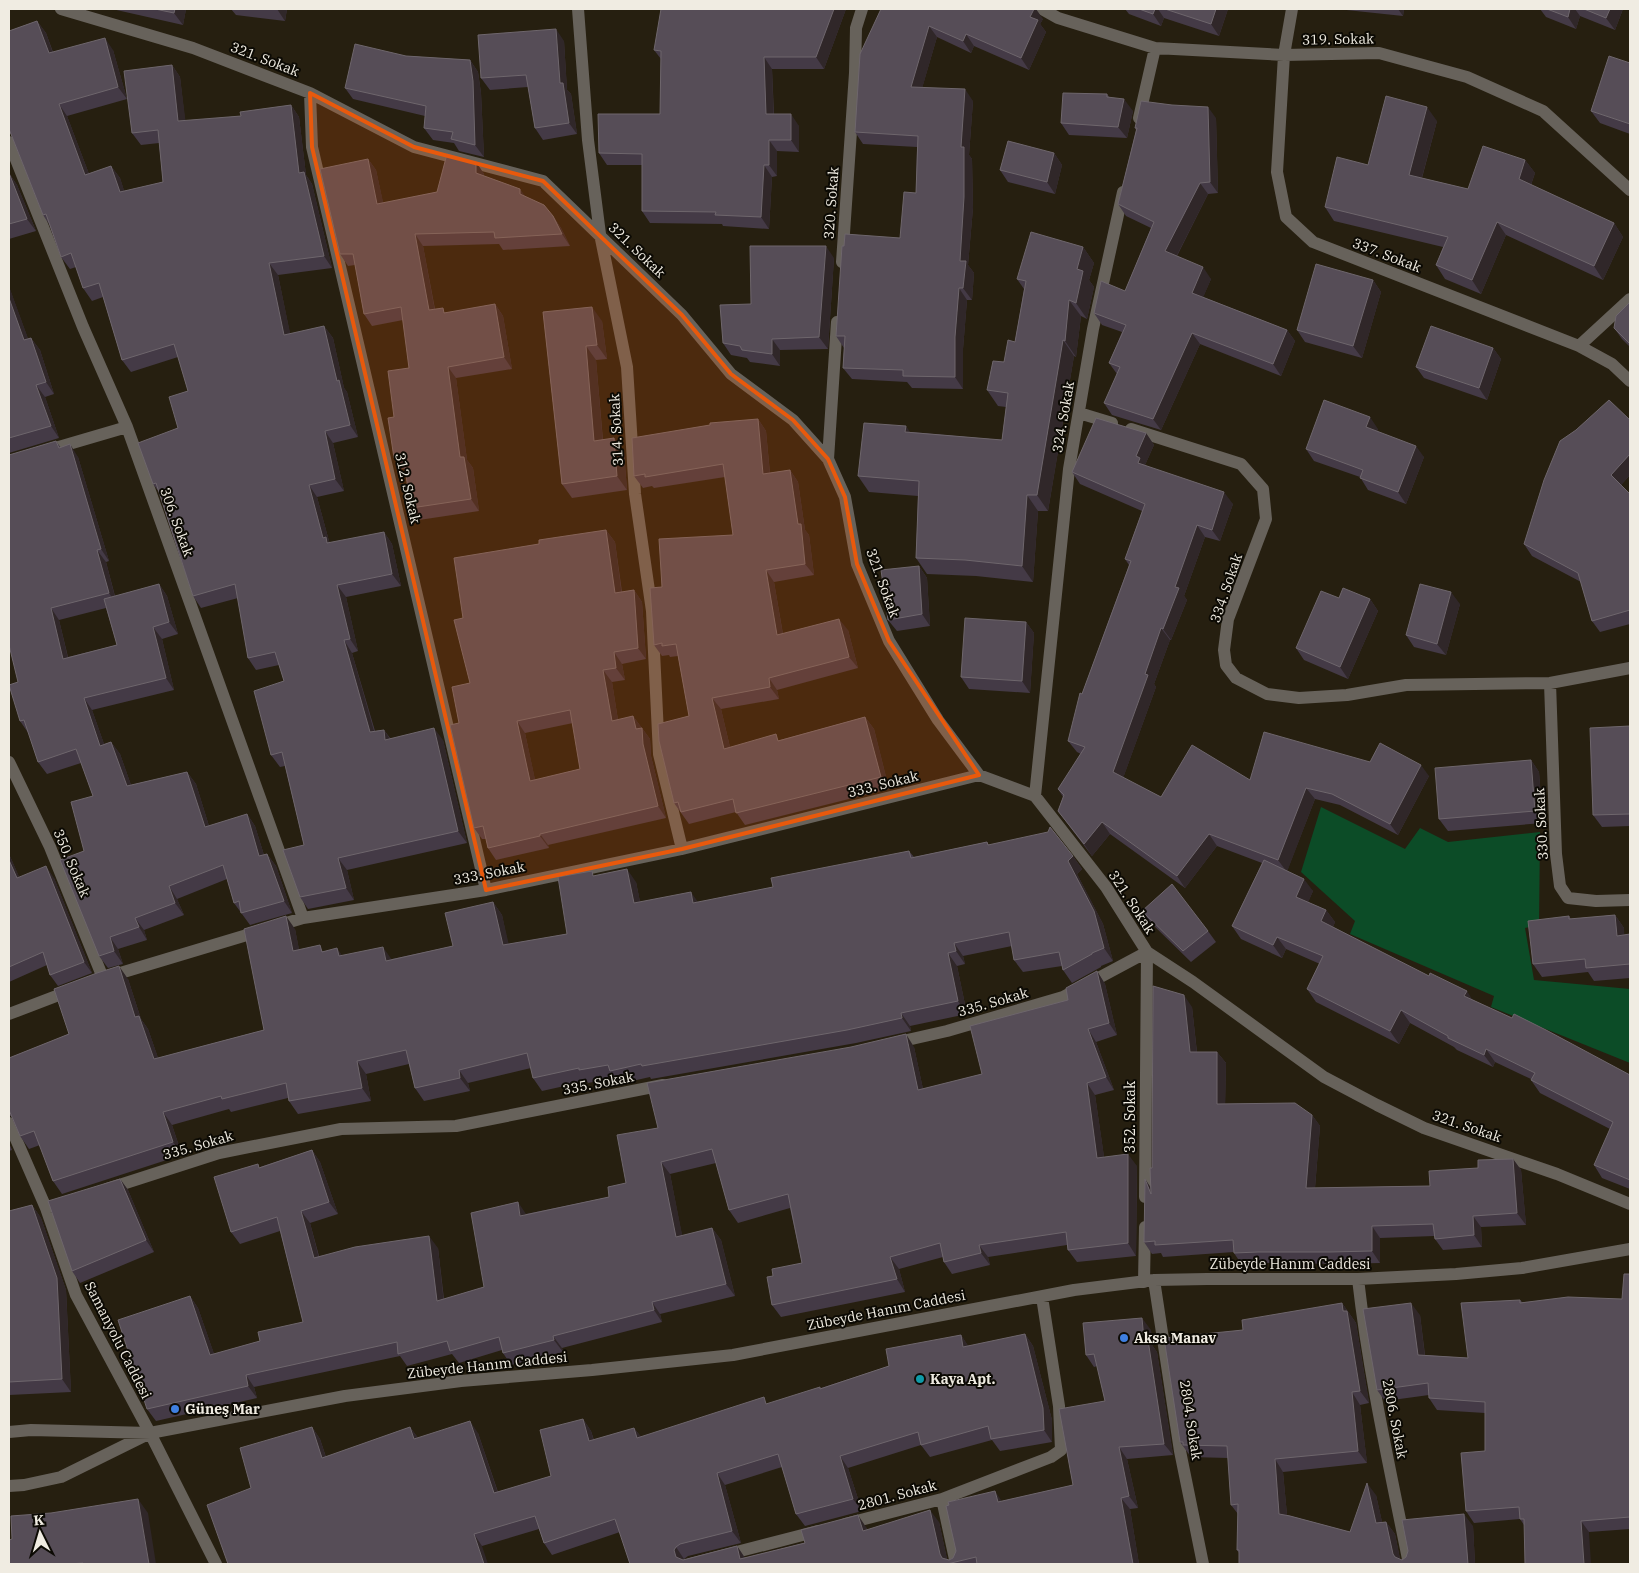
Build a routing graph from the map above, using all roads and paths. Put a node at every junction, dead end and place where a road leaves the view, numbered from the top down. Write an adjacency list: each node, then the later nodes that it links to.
1 (61, 9): 9 (street, 321. Sokak)
2 (578, 9): 15 (street, 314. Sokak)
3 (862, 9): 16 (street, 320. Sokak)
4 (1042, 9): 6 (street, 319. Sokak)
5 (1292, 9): 8 (street, 337. Sokak)
6 (1060, 13): 7 (street, 319. Sokak)
7 (1155, 48): 8 (street, 319. Sokak); 10 (street)
8 (1284, 55): 14 (street, 319. Sokak); 19 (street, 337. Sokak)
9 (310, 92): 15 (street, 321. Sokak); 31 (street, 312. Sokak)
10 (1136, 135)
11 (9, 142): 12 (street, 306. Sokak)
12 (15, 177): 22 (street, 306. Sokak)
13 (1125, 183): 21 (street, 324. Sokak)
14 (1630, 190)
15 (600, 234): 24 (street, 321. Sokak); 30 (street, 314. Sokak)
16 (841, 271)
17 (1630, 299): 19 (street)
18 (838, 310): 24 (street)
19 (1579, 346): 20 (street, 337. Sokak)
20 (1630, 381)
21 (1079, 413): 26 (street, 334. Sokak); 29 (street, 324. Sokak)
22 (127, 427): 23 (street); 33 (street, 306. Sokak)
23 (36, 454)
24 (828, 459): 28 (street, 321. Sokak)
25 (1630, 668): 26 (street, 334. Sokak)
26 (1550, 683): 32 (street, 330. Sokak)
27 (9, 762): 35 (street, 350. Sokak)
28 (979, 775): 29 (street); 30 (street, 333. Sokak)
29 (1034, 796): 34 (street, 321. Sokak)
30 (682, 849): 31 (street, 333. Sokak)
31 (486, 890): 33 (street, 333. Sokak)
32 (1630, 900)
33 (303, 918): 35 (street, 333. Sokak)
34 (1147, 952): 37 (street, 335. Sokak); 40 (street, 321. Sokak); 44 (street, 352. Sokak)
35 (95, 981): 36 (street, 333. Sokak)
36 (9, 1014)
37 (885, 1045)
38 (674, 1083): 41 (street, 335. Sokak)
39 (9, 1123): 41 (street, Samanyolu Caddesi)
40 (1630, 1204)
41 (46, 1208): 47 (street, Samanyolu Caddesi)
42 (1630, 1249): 43 (street, Zübeyde Hanım Caddesi)
43 (1358, 1280): 44 (street, Zübeyde Hanım Caddesi); 54 (street, 2806. Sokak)
44 (1149, 1281): 45 (street, Zübeyde Hanım Caddesi); 53 (street, 2804. Sokak)
45 (1042, 1297): 47 (street, Zübeyde Hanım Caddesi); 49 (street, 2801. Sokak)
46 (9, 1432): 47 (street, Zübeyde Hanım Caddesi)
47 (150, 1432): 48 (street, Zübeyde Hanım Caddesi); 50 (street, Samanyolu Caddesi)
48 (9, 1486)
49 (942, 1499): 51 (street, 2801. Sokak); 52 (street)
50 (216, 1564)
51 (690, 1564)
52 (956, 1564)
53 (1203, 1564)
54 (1409, 1564)

